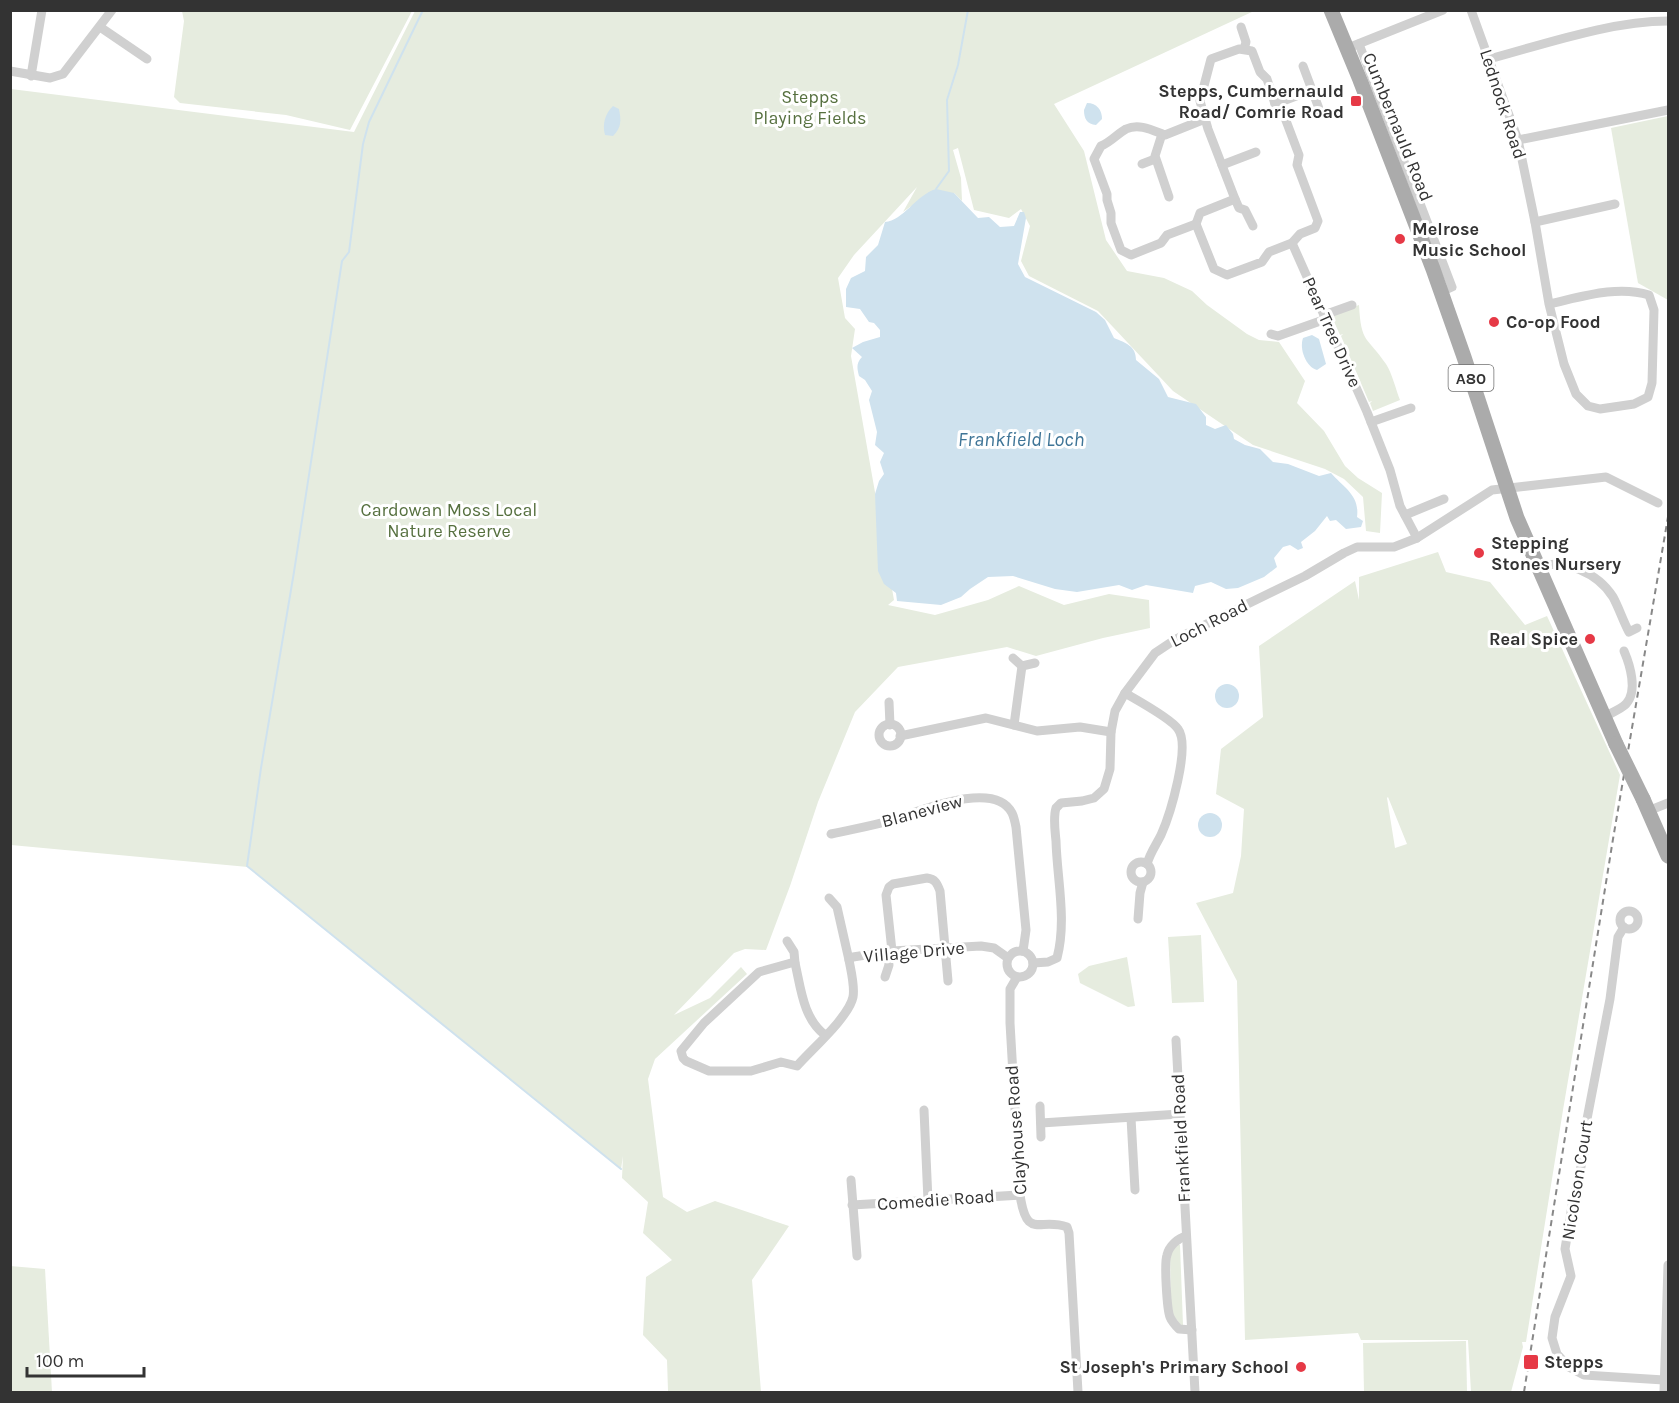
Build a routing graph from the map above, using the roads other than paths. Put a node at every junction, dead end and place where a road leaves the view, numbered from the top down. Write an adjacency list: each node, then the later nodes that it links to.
1 (42, 10): 15 (street)
2 (112, 10): 7 (street)
3 (1331, 10): 9 (main road, Cumbernauld Road / A80)
4 (1443, 10): 9 (street)
5 (1471, 10): 11 (street, Lednock Road)
6 (1668, 21): 11 (street)
7 (100, 27): 12 (street); 15 (street)
8 (1241, 27): 10 (street)
9 (1353, 47): 40 (main road, Cumbernauld Road / A80)
10 (1244, 49): 17 (street); 20 (street)
11 (1489, 58): 22 (street, Lednock Road)
12 (147, 59)
13 (1303, 66): 16 (street)
14 (10, 71): 15 (street)
15 (31, 76)
16 (1312, 90): 17 (street); 19 (street)
17 (1275, 104): 33 (street)
18 (1668, 110): 22 (street)
19 (1321, 114)
20 (1205, 119): 21 (street); 26 (street)
21 (1162, 134): 24 (street); 31 (street)
22 (1518, 140): 30 (street, Lednock Road)
23 (1256, 152): 26 (street)
24 (1155, 159): 25 (street); 27 (street)
25 (1142, 164)
26 (1222, 165): 28 (street)
27 (1169, 197)
28 (1235, 199): 31 (street); 32 (street)
29 (1615, 204): 30 (street)
30 (1535, 222): 34 (street, Lednock Road)
31 (1196, 224): 33 (street)
32 (1253, 226)
33 (1292, 243): 36 (street, Pear Tree Drive)
34 (1549, 304): 34 (street)
35 (1352, 305): 36 (street)
36 (1325, 317): 37 (street); 39 (street, Pear Tree Drive)
37 (1271, 334)
38 (1411, 408): 39 (street)
39 (1371, 422): 43 (street, Pear Tree Drive)
40 (1508, 488): 42 (street, Loch Road); 44 (street, Loch Road); 45 (main road, Cumbernauld Road / A80)
41 (1444, 499): 43 (street)
42 (1658, 503)
43 (1405, 515): 44 (street, Pear Tree Drive)
44 (1417, 538): 51 (street, Loch Road)
45 (1538, 567): 46 (street); 53 (main road, Cumbernauld Road / A80)
46 (1638, 628)
47 (1624, 651): 53 (street)
48 (1013, 658): 50 (street)
49 (1035, 663): 50 (street)
50 (1022, 666): 55 (street)
51 (1125, 693): 56 (street, Loch Road); 62 (street)
52 (889, 702): 54 (street)
53 (1604, 717): 59 (main road, Cumbernauld Road / A80, bridge)
54 (890, 724): 57 (street); 57 (street)
55 (1014, 725): 56 (street); 57 (street)
56 (1112, 732): 74 (street, Loch Road)
57 (900, 736)
58 (1668, 803): 59 (street)
59 (1646, 805): 61 (main road, Cumbernauld Road / A80)
60 (831, 834): 69 (street, Blaneview)
61 (1668, 856)
62 (1147, 864): 63 (street); 63 (street)
63 (1143, 882): 65 (street)
64 (829, 898): 72 (street)
65 (1138, 919)
66 (1624, 927): 96 (street, Nicolson Court)
67 (787, 941): 73 (street)
68 (946, 948): 70 (street, Village Drive); 70 (street); 71 (street, Village Drive); 77 (street)
69 (1023, 951): 71 (street); 74 (street)
70 (890, 952): 72 (street, Village Drive); 75 (street)
71 (1008, 958): 76 (street)
72 (849, 960): 78 (street, Village Drive)
73 (795, 963): 78 (street); 78 (street, Village Drive)
74 (1033, 963): 76 (street)
75 (885, 977)
76 (1017, 977): 88 (street, Clayhouse Road)
77 (948, 981)
78 (825, 1035)
79 (1176, 1040): 82 (street, Frankfield Road)
80 (1040, 1106): 84 (street)
81 (924, 1110): 89 (street)
82 (1180, 1114): 83 (street); 91 (street, Frankfield Road)
83 (1131, 1118): 84 (street); 87 (street)
84 (1041, 1123): 85 (street)
85 (1041, 1137)
86 (851, 1180): 90 (street, Comedie Road)
87 (1135, 1190)
88 (1020, 1195): 89 (street, Comedie Road); 97 (street, Clayhouse Road)
89 (928, 1201): 90 (street, Comedie Road)
90 (852, 1205): 92 (street, Comedie Road)
91 (1186, 1236): 95 (street, Frankfield Road); 95 (street)
92 (857, 1256)
93 (1668, 1265): 94 (street)
94 (1668, 1273): 96 (street)
95 (1191, 1330): 98 (street, Frankfield Road)
96 (1664, 1380): 99 (street)
97 (1078, 1392)
98 (1195, 1392)
99 (1664, 1392)

